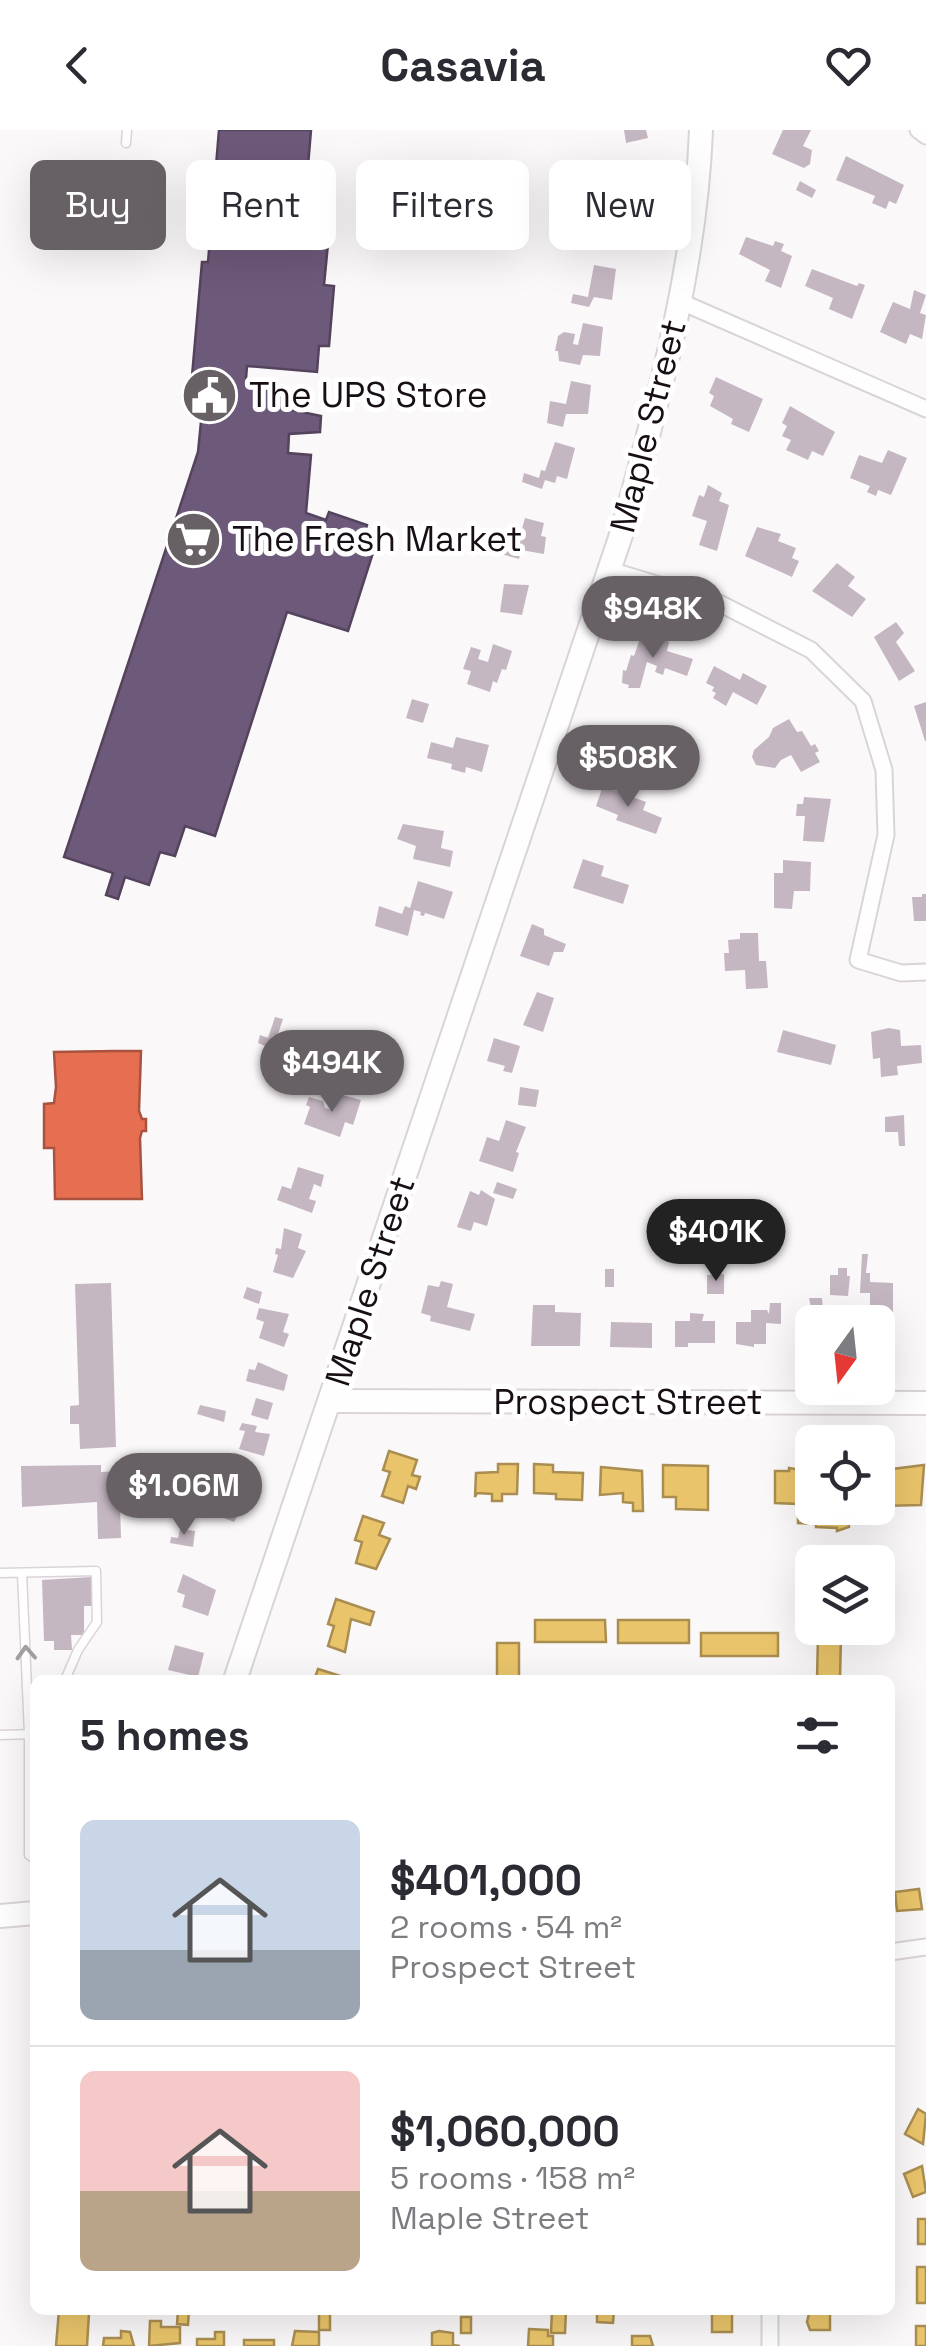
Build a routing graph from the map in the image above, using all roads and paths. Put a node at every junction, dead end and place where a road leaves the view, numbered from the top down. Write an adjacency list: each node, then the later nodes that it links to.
1 (127, 130): 5 (lane)
2 (701, 130): 6 (main road, Maple Street)
3 (918, 130): 4 (street)
4 (926, 136)
5 (126, 144)
6 (679, 302): 7 (street); 8 (main road, Maple Street)
7 (926, 409)
8 (610, 570): 9 (street); 10 (main road, Maple Street)
9 (926, 972)
10 (331, 1401): 11 (main road, Prospect Street); 15 (main road, Maple Street)
11 (926, 1403)
12 (22, 1572): 13 (lane); 14 (lane); 16 (lane, one-way to 12)
13 (0, 1574)
14 (67, 1675)
15 (237, 1675)
16 (30, 1702)
17 (30, 1734): 18 (lane)
18 (0, 1735)
19 (30, 1829): 20 (lane)
20 (30, 1856)
21 (30, 1913): 22 (main road)
22 (0, 1916)
23 (926, 1948): 24 (street)
24 (895, 1951)
25 (770, 2315): 26 (street)
26 (770, 2346)

